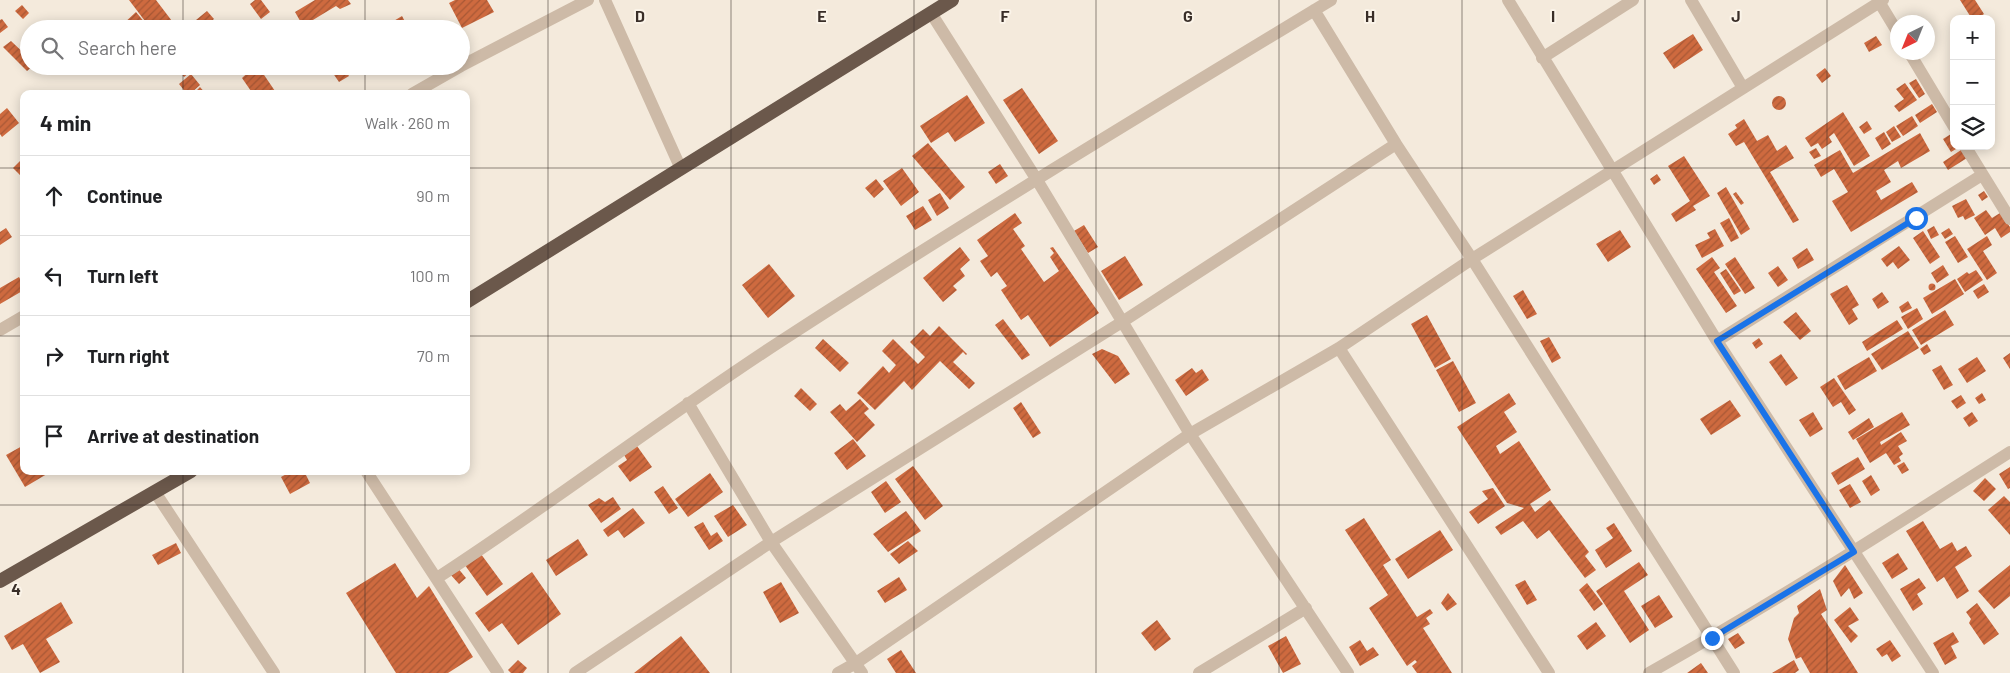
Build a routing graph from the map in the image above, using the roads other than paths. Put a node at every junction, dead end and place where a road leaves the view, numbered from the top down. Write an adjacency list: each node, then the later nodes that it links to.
1 (588, 0): 14 (street)
2 (605, 0): 21 (street)
3 (952, 0): 10 (highway)
4 (1330, 0): 9 (street)
5 (1508, 0): 12 (street)
6 (1633, 0): 12 (street)
7 (1691, 0): 16 (street)
8 (1880, 1): 11 (street); 16 (street)
9 (1314, 10): 19 (street); 24 (street)
10 (931, 13): 21 (highway); 24 (street)
11 (1890, 19)
12 (1542, 58): 22 (street)
13 (1914, 60): 18 (street)
14 (470, 61)
15 (445, 75): 17 (street)
16 (1744, 88): 22 (street)
17 (419, 90)
18 (1950, 120)
19 (1396, 144): 26 (street); 29 (street)
20 (1967, 150): 23 (street)
21 (681, 168): 27 (highway)
22 (1612, 170): 26 (street); 31 (street)
23 (1982, 175): 25 (street); 31 (street)
24 (1037, 180): 29 (street); 33 (street)
25 (2010, 219)
26 (1472, 259): 32 (street); 44 (street)
27 (470, 300)
28 (20, 318): 30 (street)
29 (1122, 322): 34 (street); 39 (street)
30 (0, 330)
31 (1717, 341): 40 (street)
32 (1339, 348): 34 (street); 52 (street)
33 (688, 403): 39 (street); 41 (street)
34 (1190, 434): 43 (street); 45 (street)
35 (2010, 452): 40 (street)
36 (184, 475): 38 (highway)
37 (369, 475): 41 (street)
38 (155, 492): 42 (highway); 46 (street)
39 (771, 542): 45 (street); 48 (street)
40 (1854, 552): 44 (street); 55 (street)
41 (437, 578): 47 (street)
42 (0, 581)
43 (1306, 608): 50 (street); 51 (street)
44 (1712, 638): 53 (street); 54 (street)
45 (859, 668): 49 (street)
46 (274, 673)
47 (498, 673)
48 (575, 673)
49 (838, 673)
50 (1199, 673)
51 (1348, 673)
52 (1549, 673)
53 (1649, 673)
54 (1734, 673)
55 (1933, 673)

